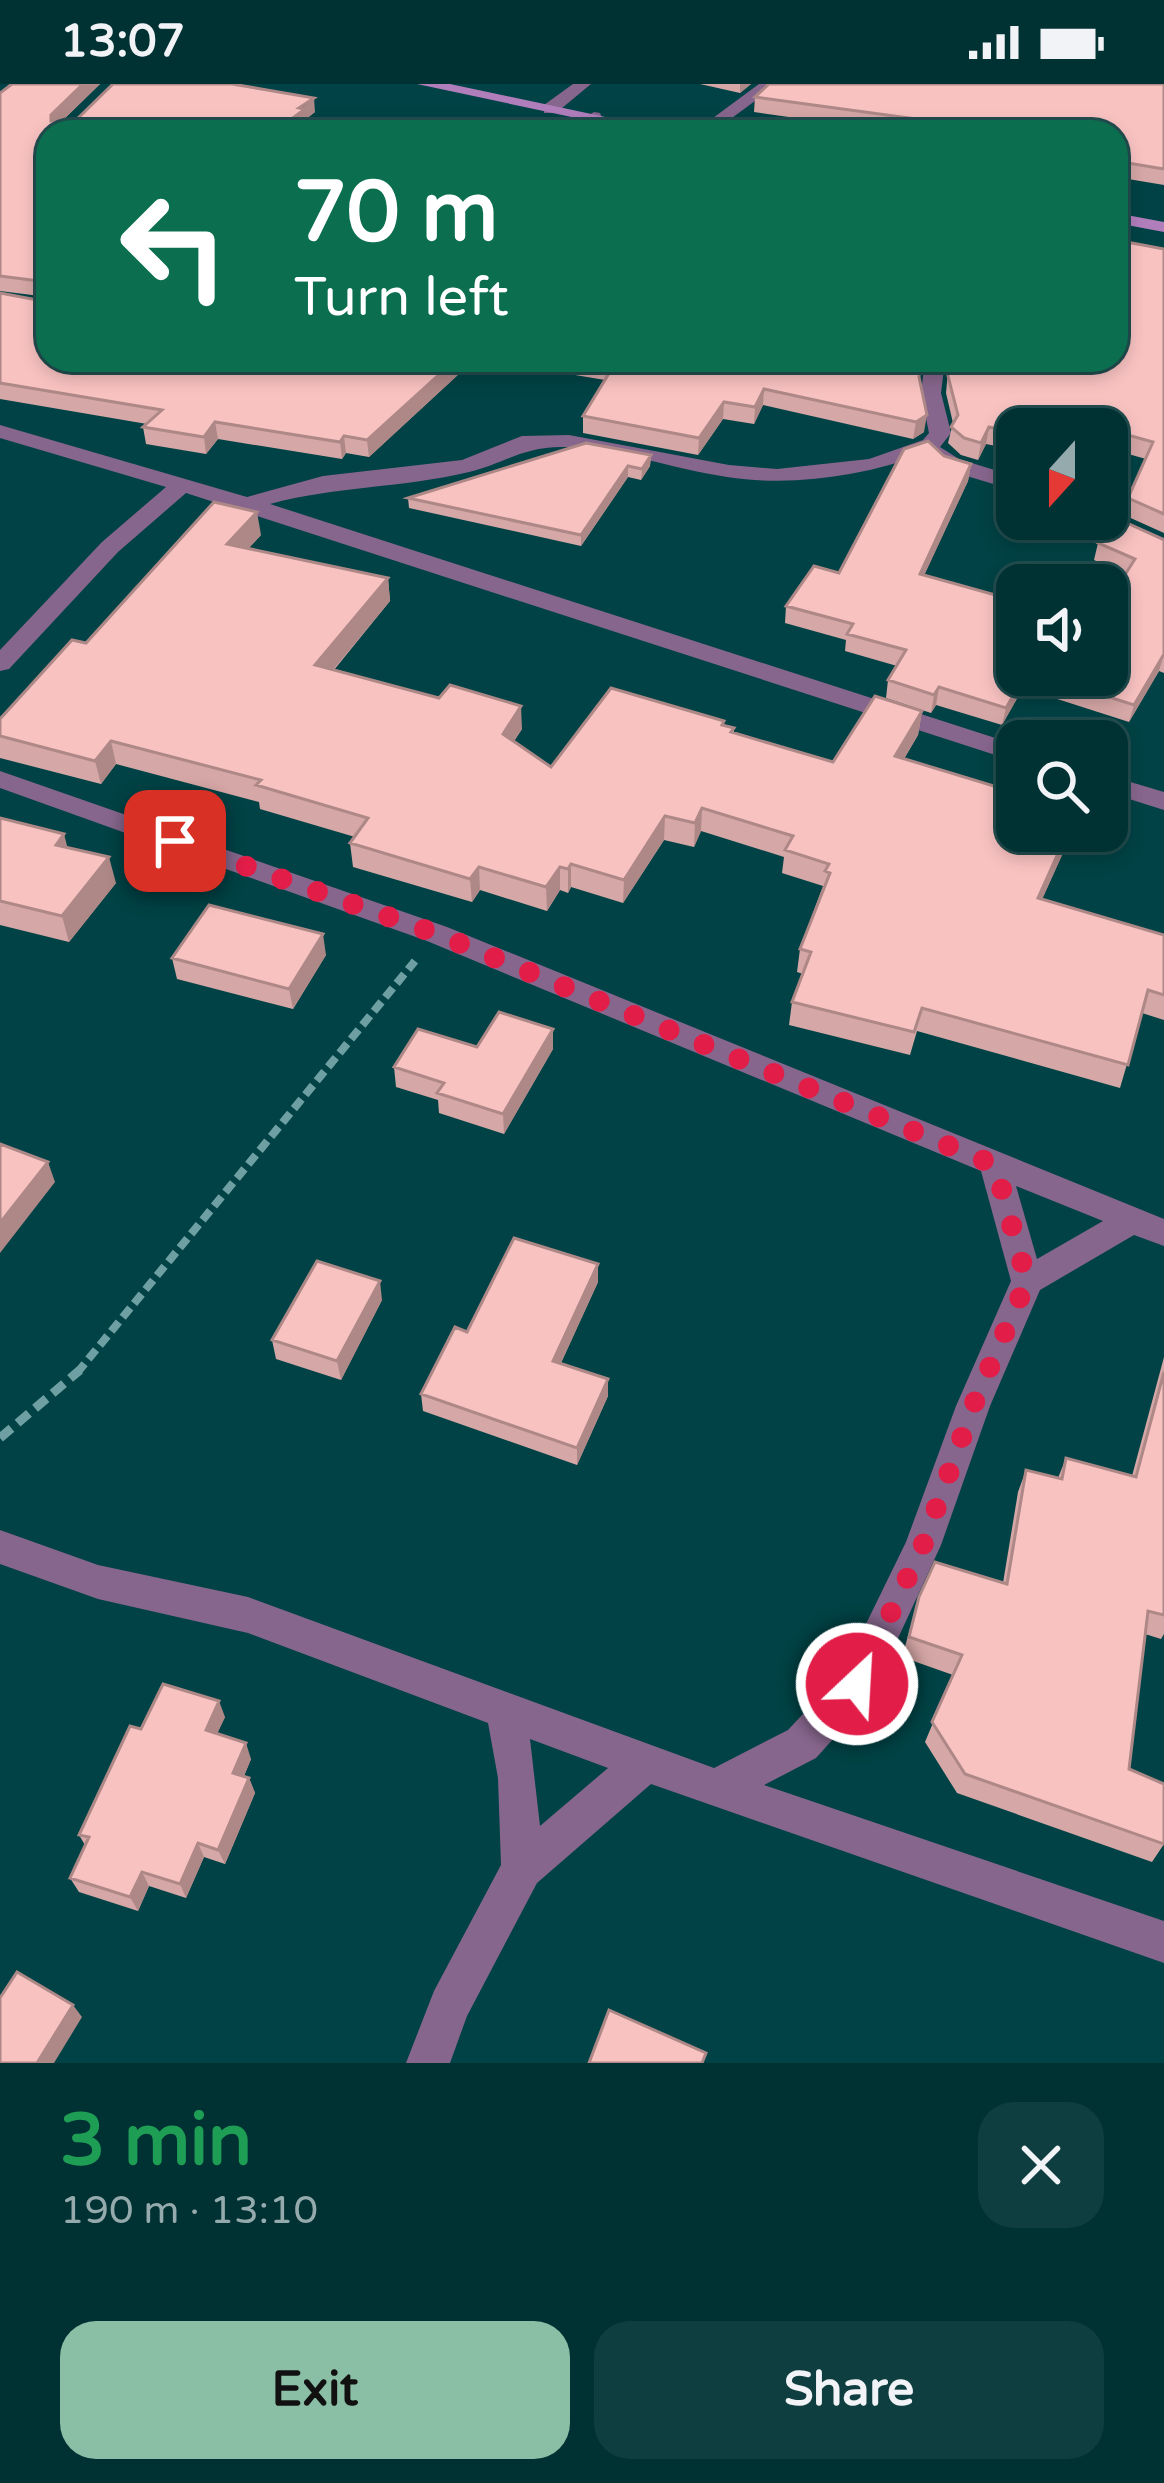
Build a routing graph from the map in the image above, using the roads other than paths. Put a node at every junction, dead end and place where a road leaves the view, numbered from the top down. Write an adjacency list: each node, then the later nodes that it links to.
1 (425, 84): 4 (main road)
2 (583, 84): 4 (street)
3 (770, 84): 6 (street)
4 (550, 109): 5 (main road)
5 (582, 120)
6 (720, 120)
7 (1128, 220): 8 (main road)
8 (1164, 227)
9 (934, 372): 11 (street)
10 (0, 431): 13 (street)
11 (931, 446): 12 (street); 14 (street)
12 (996, 478)
13 (183, 484): 14 (street); 17 (street)
14 (247, 504): 18 (street)
15 (1128, 530): 16 (street)
16 (1164, 547)
17 (0, 664)
18 (996, 747)
19 (0, 779): 22 (street)
20 (1128, 790): 21 (street)
21 (1164, 802)
22 (995, 1165): 23 (street); 24 (street)
23 (1149, 1226): 24 (street)
24 (1027, 1281): 28 (street)
25 (0, 1547): 26 (street)
26 (506, 1710): 27 (street); 29 (street)
27 (646, 1762): 28 (street); 29 (street)
28 (715, 1788): 30 (street)
29 (522, 1868): 31 (street)
30 (1164, 1942)
31 (428, 2063)

